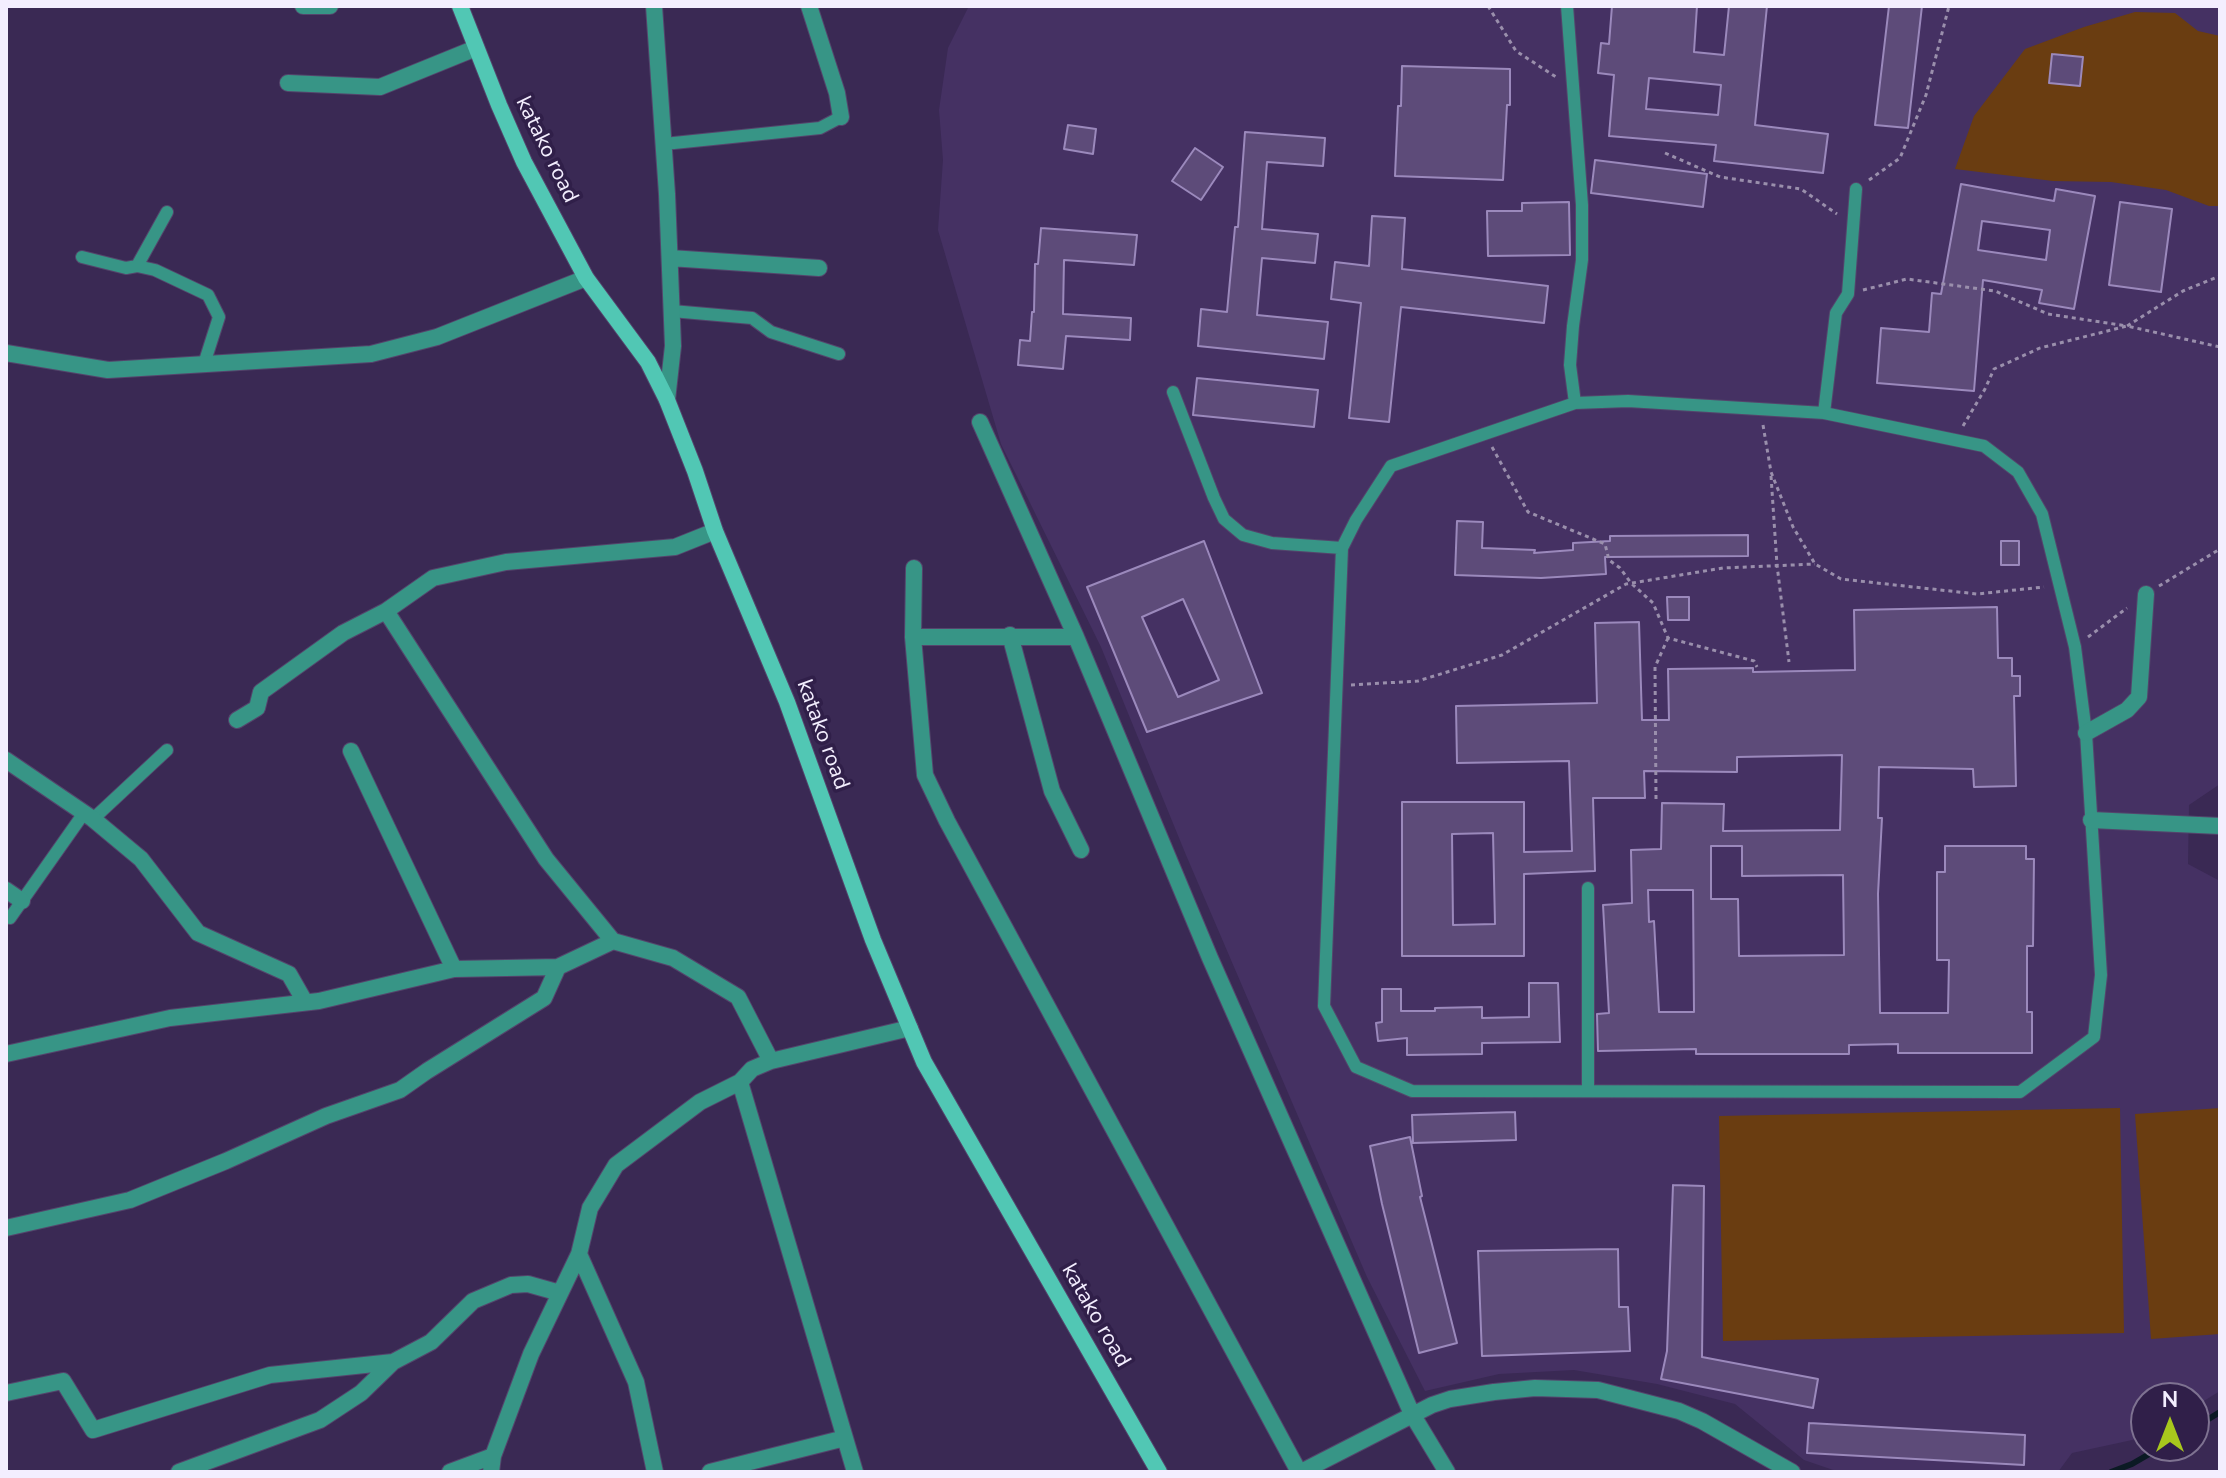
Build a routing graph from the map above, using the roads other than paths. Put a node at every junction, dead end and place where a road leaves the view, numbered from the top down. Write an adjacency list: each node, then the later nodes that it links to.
1 (303, 6): 2 (street)
2 (330, 6)
3 (460, 6): 7 (street, katako road)
4 (654, 6): 10 (street)
5 (809, 6): 9 (street)
6 (1567, 6): 24 (lane)
7 (476, 48): 8 (street); 17 (street, katako road)
8 (288, 83)
9 (841, 117): 10 (lane)
10 (664, 144): 14 (street)
11 (1856, 189): 25 (lane)
12 (167, 212): 15 (lane)
13 (82, 257): 15 (lane)
14 (670, 258): 16 (street); 18 (street)
15 (137, 266): 21 (lane)
16 (819, 268)
17 (586, 278): 21 (street); 23 (street, katako road)
18 (672, 311): 20 (lane); 23 (street)
19 (6, 353): 21 (street)
20 (839, 354)
21 (204, 364)
22 (1173, 392): 28 (lane)
23 (667, 400): 27 (street, katako road)
24 (1575, 403): 25 (lane); 28 (lane)
25 (1824, 413): 36 (lane)
26 (980, 422): 34 (street)
27 (715, 531): 31 (street); 52 (street, katako road)
28 (1342, 548): 56 (lane)
29 (914, 568): 33 (street)
30 (2146, 594): 36 (street)
31 (386, 611): 35 (street); 48 (street)
32 (1010, 635): 33 (street); 34 (street); 43 (street)
33 (913, 637): 71 (street)
34 (1076, 637): 62 (street)
35 (237, 720)
36 (2086, 733): 41 (lane)
37 (167, 750): 40 (lane)
38 (351, 751): 50 (street)
39 (6, 760): 40 (street)
40 (89, 816): 46 (lane); 51 (street)
41 (2091, 820): 42 (street); 56 (lane)
42 (2220, 826)
43 (1081, 850)
44 (1588, 888): 56 (lane)
45 (6, 890): 46 (street)
46 (22, 901): 47 (lane)
47 (10, 918)
48 (613, 941): 49 (street); 54 (street)
49 (558, 967): 50 (street); 57 (street)
50 (454, 969): 51 (street)
51 (305, 1002): 53 (street)
52 (910, 1028): 54 (street); 70 (street, katako road)
53 (6, 1054)
54 (771, 1061): 55 (street)
55 (740, 1082): 58 (street); 63 (street)
56 (1588, 1091)
57 (6, 1228)
58 (579, 1254): 59 (street); 67 (street)
59 (560, 1293): 60 (street); 64 (street)
60 (393, 1362): 61 (street); 65 (street)
61 (6, 1393)
62 (1412, 1414): 71 (street); 72 (street); 73 (street)
63 (845, 1438): 68 (street); 69 (street)
64 (492, 1464): 66 (street)
65 (179, 1472)
66 (450, 1472)
67 (655, 1472)
68 (710, 1472)
69 (855, 1472)
70 (1159, 1472)
71 (1300, 1472)
72 (1447, 1472)
73 (1792, 1472)

